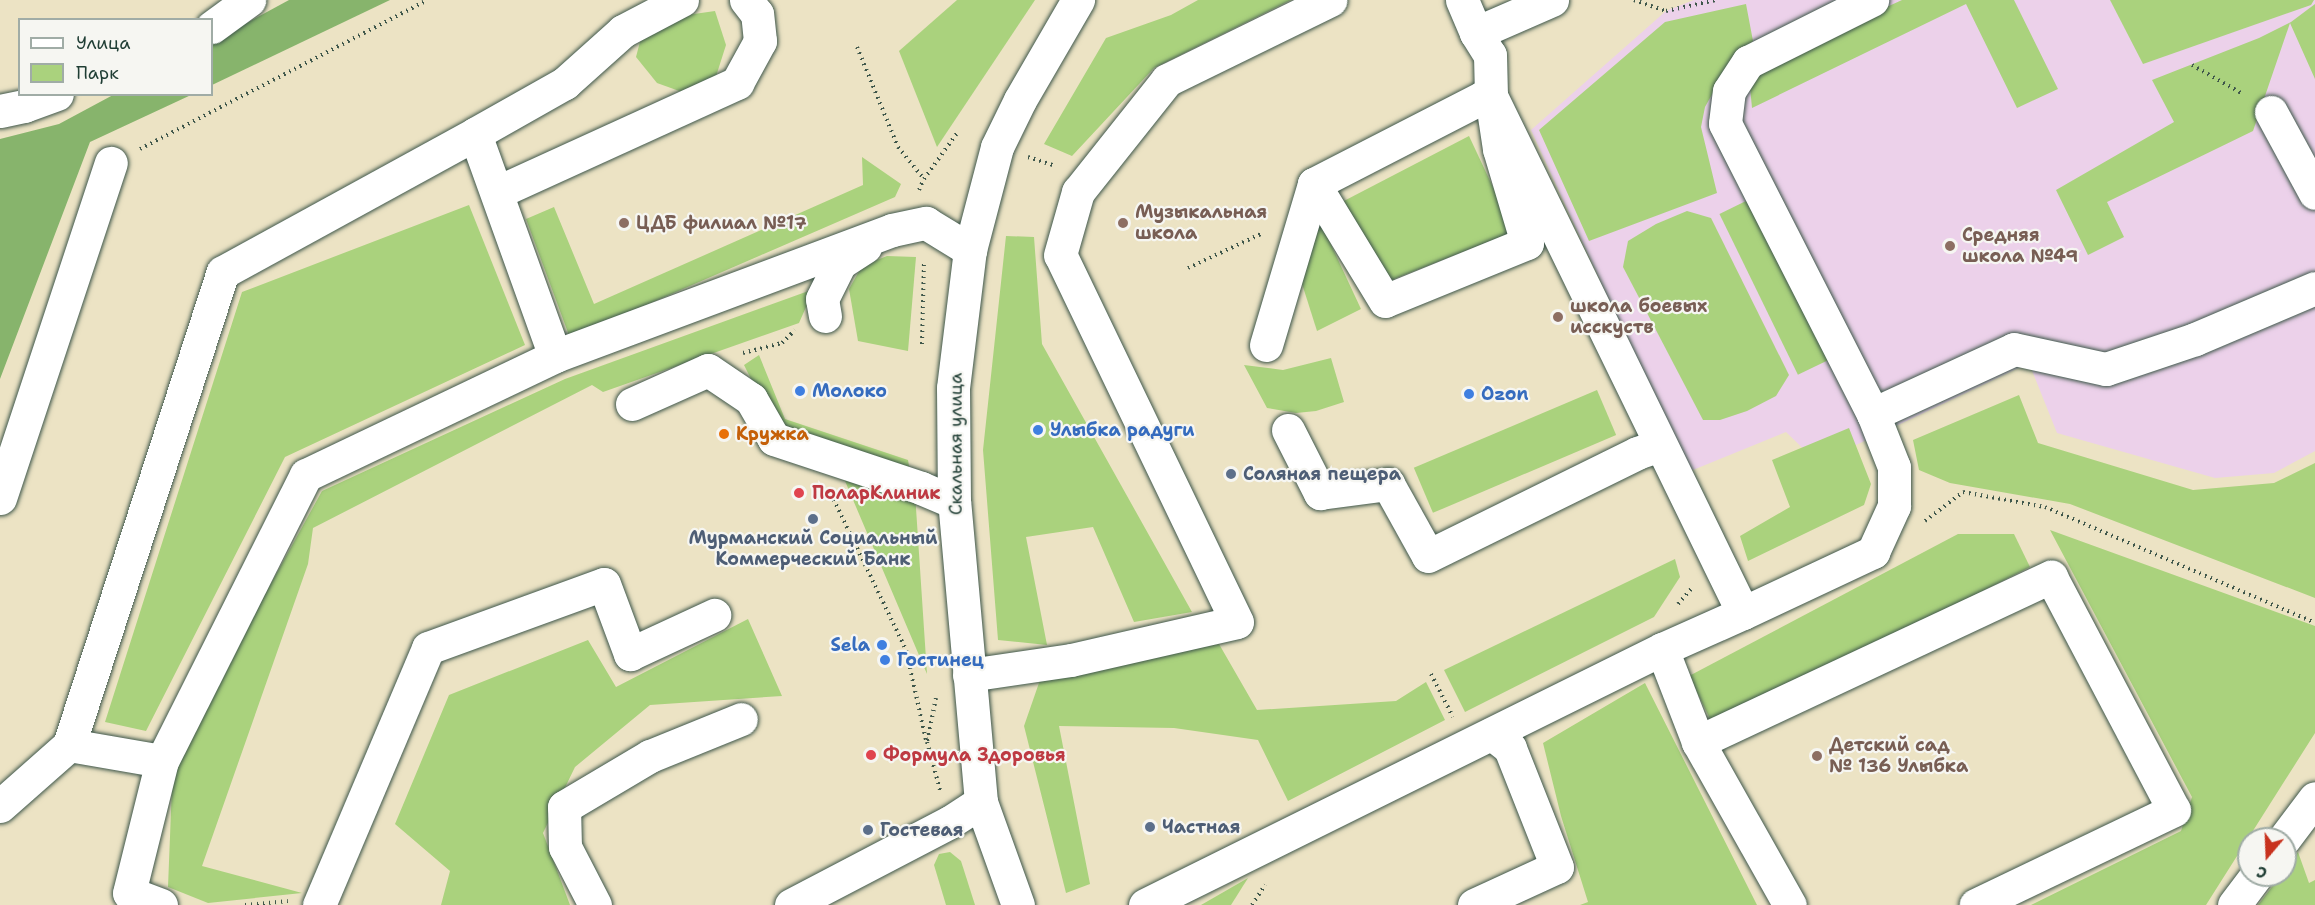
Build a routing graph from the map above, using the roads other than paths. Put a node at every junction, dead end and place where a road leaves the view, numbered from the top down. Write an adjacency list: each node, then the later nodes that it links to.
1 (249, 0): 9 (street)
2 (682, 0): 15 (street)
3 (746, 0): 18 (street)
4 (1078, 0): 21 (street, Скальная улица)
5 (1330, 0): 35 (street)
6 (1462, 0): 10 (street)
7 (1552, 0): 10 (street)
8 (1872, 0): 27 (street)
9 (213, 26)
10 (1476, 33): 12 (street)
11 (50, 96): 14 (street)
12 (1491, 96): 17 (street); 17 (street); 29 (street)
13 (2261, 106): 19 (street)
14 (0, 111)
15 (475, 134): 18 (street); 39 (street)
16 (111, 164): 30 (street)
17 (1314, 184): 24 (street)
18 (498, 192): 25 (street)
19 (2315, 193)
20 (892, 231): 21 (street); 23 (street); 25 (street)
21 (970, 250): 31 (street, Скальная улица)
22 (2315, 288): 27 (street)
23 (825, 316)
24 (1266, 345)
25 (555, 356): 40 (street)
26 (632, 404): 31 (street)
27 (1873, 414): 32 (street)
28 (1288, 430): 29 (street)
29 (1660, 445): 32 (street)
30 (0, 498)
31 (954, 502): 35 (street, Скальная улица)
32 (1743, 613): 34 (street)
33 (714, 615): 48 (street)
34 (1662, 649): 37 (street); 38 (street)
35 (969, 675): 42 (street, Скальная улица)
36 (741, 719): 49 (street)
37 (1492, 734): 52 (street); 53 (street)
38 (1698, 742): 54 (street); 55 (street)
39 (69, 745): 40 (street); 43 (street)
40 (162, 761): 46 (street)
41 (2315, 798): 44 (street)
42 (981, 802): 50 (street); 51 (street, Скальная улица)
43 (0, 806)
44 (2293, 827)
45 (2248, 887): 56 (street)
46 (126, 899): 47 (street)
47 (161, 905)
48 (319, 905)
49 (595, 905)
50 (790, 905)
51 (1018, 905)
52 (1145, 905)
53 (1474, 905)
54 (1790, 905)
55 (1976, 905)
56 (2234, 905)

